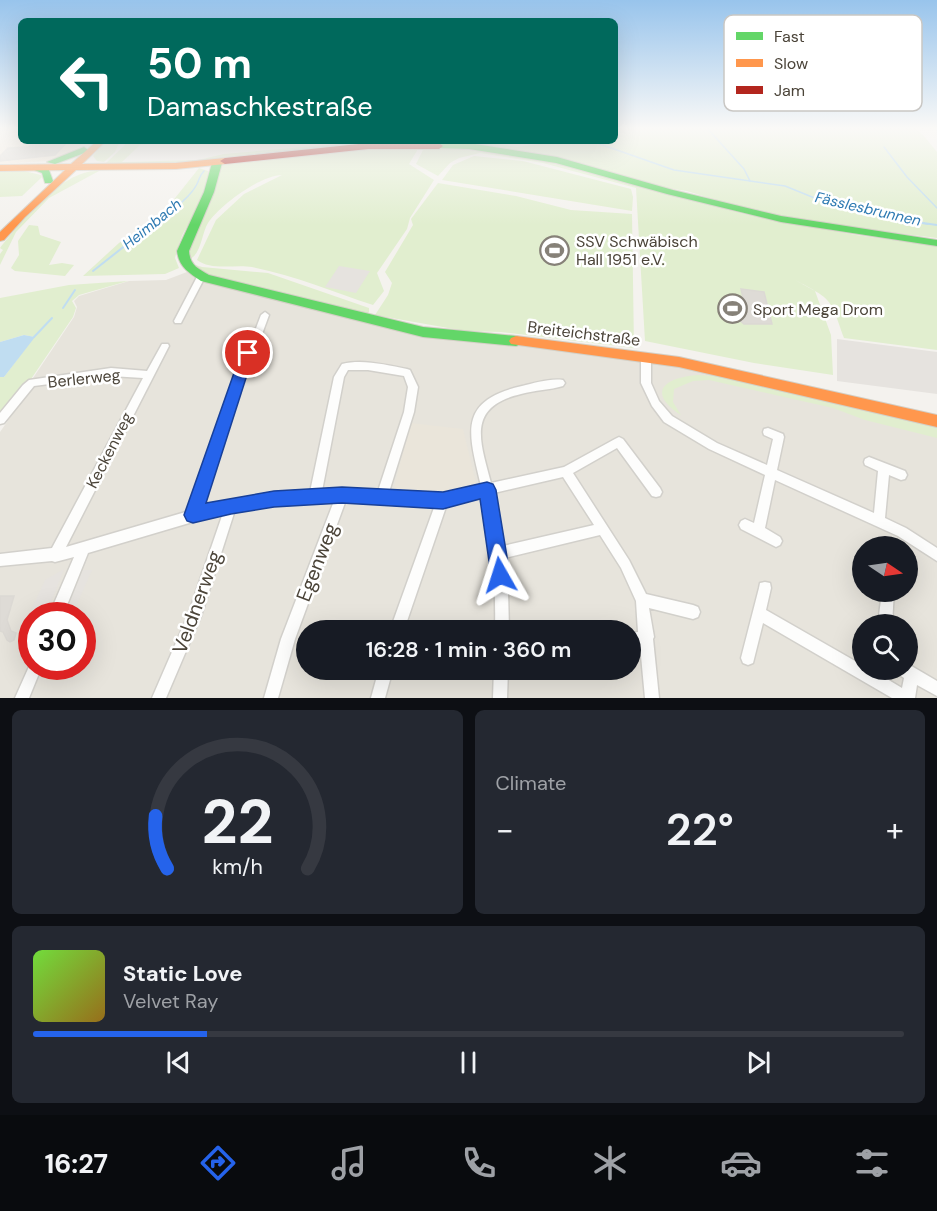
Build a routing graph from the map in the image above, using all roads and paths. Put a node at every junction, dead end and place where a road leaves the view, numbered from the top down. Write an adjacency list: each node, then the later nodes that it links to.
1 (57, 161): 8 (main road)
2 (62, 161): 8 (main road)
3 (77, 161): 11 (main road)
4 (91, 161): 9 (main road)
5 (239, 161): 7 (main road)
6 (560, 161): 14 (main road)
7 (217, 163): 9 (main road); 15 (main road)
8 (33, 166): 10 (main road); 11 (main road)
9 (100, 167): 11 (main road)
10 (0, 168)
11 (52, 182): 12 (main road); 13 (main road)
12 (0, 226)
13 (0, 238)
14 (937, 243)
15 (201, 277): 17 (street); 19 (main road, Breiteichstraße)
16 (265, 315): 37 (street)
17 (178, 321)
18 (165, 346): 20 (street, Keckenweg)
19 (646, 357): 23 (main road, Breiteichstraße); 28 (street)
20 (148, 375): 22 (street, Berlerweg); 45 (street, Keckenweg)
21 (560, 383): 30 (street)
22 (0, 420)
23 (937, 421)
24 (778, 436): 28 (street)
25 (869, 462): 26 (street)
26 (884, 468): 29 (street); 38 (street)
27 (566, 471): 30 (street); 31 (street); 40 (street)
28 (769, 472): 38 (street); 41 (street)
29 (901, 475)
30 (487, 490): 35 (street); 44 (street)
31 (656, 492)
32 (342, 495): 33 (street); 34 (street); 69 (street, Egenweg)
33 (315, 496): 34 (street); 36 (street)
34 (382, 496): 35 (street)
35 (443, 500): 53 (street)
36 (231, 505): 37 (street); 68 (street, Veldnerweg)
37 (193, 515): 43 (street)
38 (879, 521): 46 (street)
39 (746, 525): 41 (street)
40 (602, 529): 44 (street); 49 (street)
41 (758, 531): 42 (street)
42 (776, 541)
43 (84, 548): 45 (street); 50 (street)
44 (499, 552): 54 (street)
45 (55, 555): 47 (street)
46 (937, 555)
47 (0, 560)
48 (765, 588): 52 (street)
49 (642, 600): 51 (street); 55 (street)
50 (61, 602)
51 (693, 612)
52 (759, 613): 57 (street); 58 (street)
53 (401, 620)
54 (502, 620)
55 (647, 637): 56 (street); 66 (street)
56 (641, 638)
57 (748, 658)
58 (852, 661)
59 (918, 677): 65 (street)
60 (29, 680): 67 (street)
61 (383, 680): 70 (street)
62 (501, 680): 71 (street)
63 (885, 680): 72 (street)
64 (908, 680): 72 (street)
65 (937, 689)
66 (654, 696)
67 (22, 698)
68 (159, 698)
69 (271, 698)
70 (378, 698)
71 (500, 698)
72 (907, 698)

